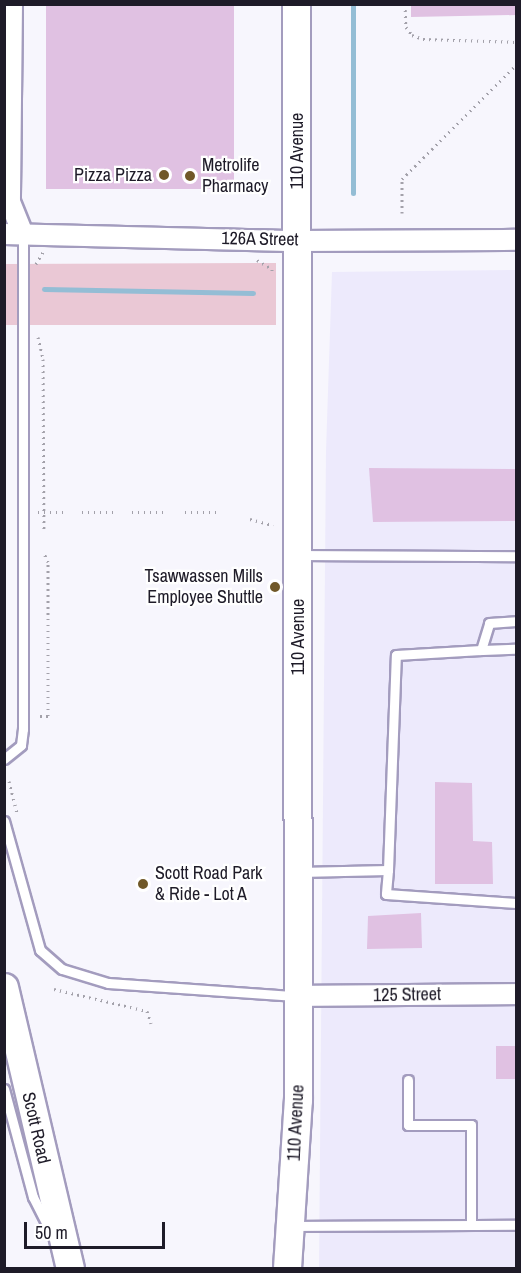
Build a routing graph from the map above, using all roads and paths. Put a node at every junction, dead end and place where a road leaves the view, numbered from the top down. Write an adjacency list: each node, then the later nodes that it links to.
1 (12, 4): 7 (street)
2 (296, 4): 9 (main road, 110 Avenue)
3 (405, 4): 4 (path)
4 (516, 42)
5 (516, 64): 6 (path)
6 (402, 213)
7 (14, 234): 9 (street, 126A Street); 30 (lane)
8 (516, 240): 9 (street, 126A Street)
9 (298, 241): 24 (main road, 110 Avenue)
10 (38, 327): 12 (path)
11 (38, 512): 12 (path)
12 (44, 512): 13 (path); 22 (path)
13 (63, 512)
14 (82, 512): 15 (path)
15 (115, 512)
16 (132, 512): 17 (path)
17 (163, 512)
18 (185, 512): 19 (path)
19 (217, 512)
20 (250, 519): 21 (path)
21 (273, 525)
22 (44, 529)
23 (44, 553): 29 (path)
24 (298, 555): 25 (lane); 33 (main road, 110 Avenue)
25 (516, 556)
26 (516, 621): 28 (lane)
27 (516, 649): 28 (lane)
28 (481, 650): 32 (lane)
29 (40, 716)
30 (4, 759)
31 (4, 821): 38 (lane)
32 (388, 870): 33 (lane); 34 (lane)
33 (298, 872): 38 (main road, 110 Avenue)
34 (516, 903)
35 (4, 987): 45 (main road, Scott Road)
36 (54, 989): 39 (path)
37 (516, 994): 38 (street, 125 Street)
38 (298, 996): 44 (main road, 110 Avenue)
39 (151, 1023)
40 (408, 1080): 42 (lane)
41 (4, 1089): 45 (lane)
42 (471, 1225): 43 (lane); 44 (lane)
43 (516, 1225)
44 (290, 1226): 46 (main road, 110 Avenue)
45 (70, 1268)
46 (287, 1269)

